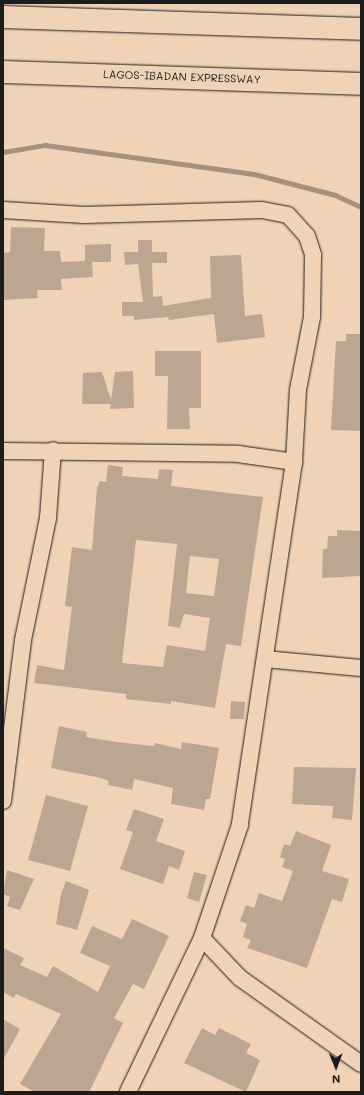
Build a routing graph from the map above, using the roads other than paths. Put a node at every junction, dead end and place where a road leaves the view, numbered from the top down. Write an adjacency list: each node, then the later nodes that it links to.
1 (3, 17): 2 (highway)
2 (361, 29)
3 (3, 72): 4 (highway, LAGOS-IBADAN EXPRESSWAY)
4 (361, 84)
5 (3, 210): 8 (street)
6 (53, 450): 7 (street); 8 (street); 11 (street)
7 (3, 451)
8 (294, 462): 9 (street)
9 (265, 659): 10 (street); 13 (street)
10 (361, 668)
11 (5, 779): 12 (street)
12 (3, 801)
13 (202, 938): 14 (street); 15 (street)
14 (361, 1064)
15 (128, 1092)

